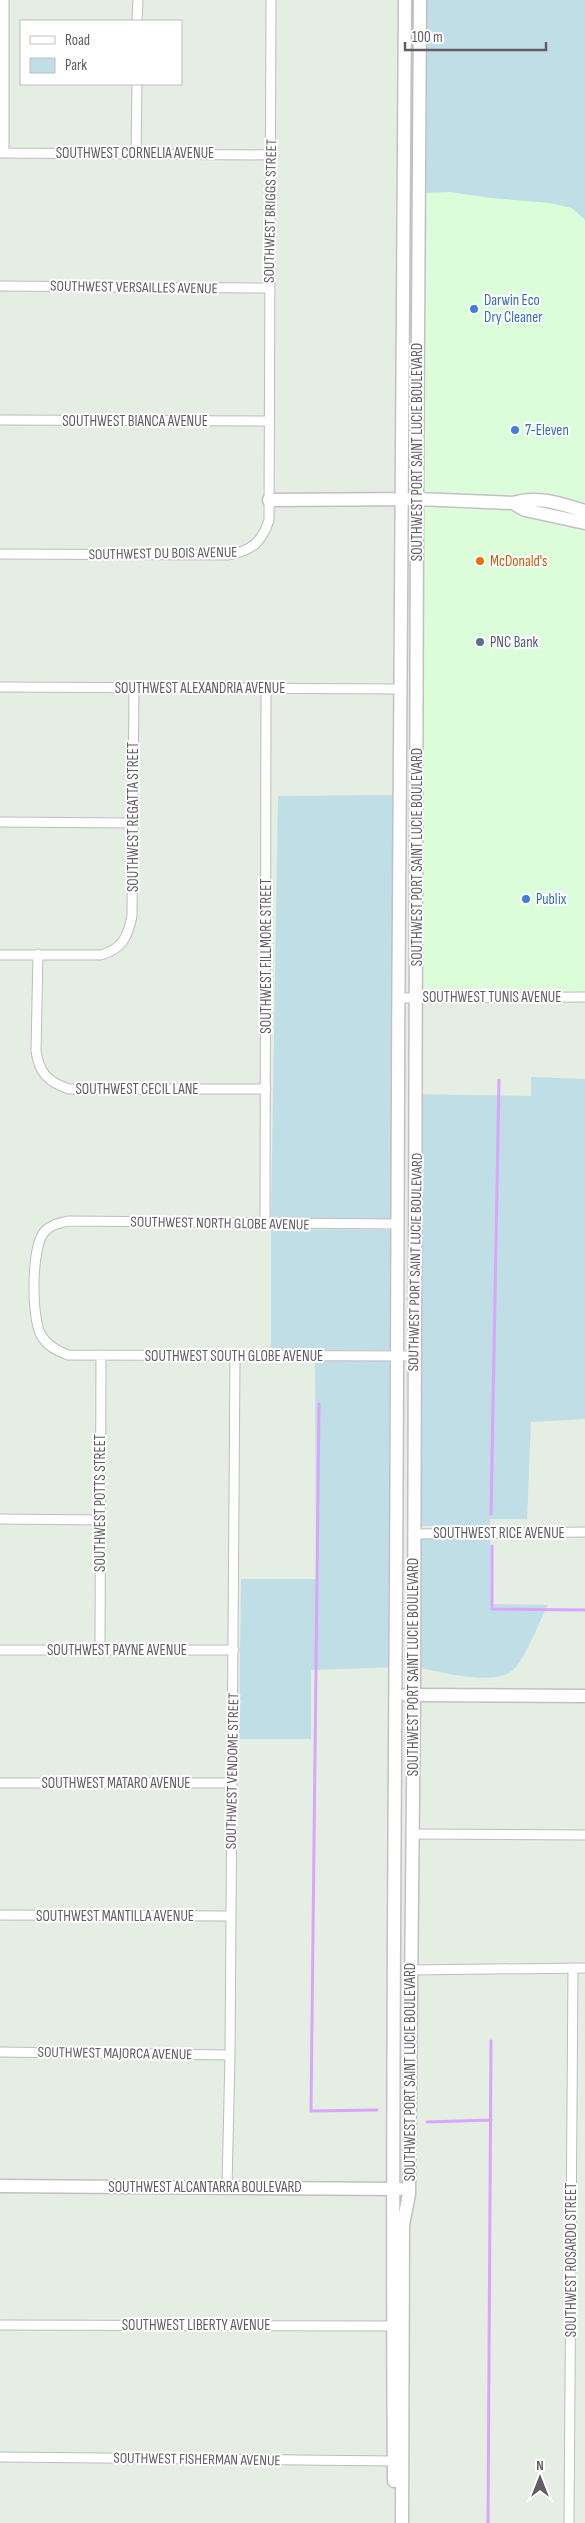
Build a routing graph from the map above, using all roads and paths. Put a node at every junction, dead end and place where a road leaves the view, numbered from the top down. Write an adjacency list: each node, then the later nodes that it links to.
1 (4, 0): 7 (street)
2 (138, 0): 6 (street)
3 (271, 0): 11 (street, SOUTHWEST BRIGGS STREET)
4 (405, 0): 12 (main road, SOUTHWEST PORT SAINT LUCIE BOULEVARD)
5 (420, 0): 13 (main road, SOUTHWEST PORT SAINT LUCIE BOULEVARD)
6 (138, 20)
7 (1, 22): 9 (street)
8 (137, 85): 10 (street)
9 (2, 153): 10 (street, SOUTHWEST CORNELIA AVENUE)
10 (136, 153): 11 (street, SOUTHWEST CORNELIA AVENUE)
11 (271, 154): 15 (street, SOUTHWEST BRIGGS STREET)
12 (404, 192): 13 (main road); 20 (main road, SOUTHWEST PORT SAINT LUCIE BOULEVARD)
13 (420, 225): 18 (main road, SOUTHWEST PORT SAINT LUCIE BOULEVARD)
14 (0, 286): 15 (street, SOUTHWEST VERSAILLES AVENUE)
15 (269, 288): 17 (street, SOUTHWEST BRIGGS STREET)
16 (0, 420): 17 (street, SOUTHWEST BIANCA AVENUE)
17 (269, 421): 19 (street, SOUTHWEST DU BOIS AVENUE)
18 (416, 499): 20 (main road); 21 (main road); 29 (main road, SOUTHWEST PORT SAINT LUCIE BOULEVARD)
19 (269, 500): 20 (main road); 24 (street, SOUTHWEST DU BOIS AVENUE)
20 (400, 500): 28 (main road, SOUTHWEST PORT SAINT LUCIE BOULEVARD)
21 (513, 503): 22 (main road); 23 (main road)
22 (585, 511)
23 (585, 522)
24 (0, 554)
25 (0, 687): 26 (street, SOUTHWEST ALEXANDRIA AVENUE)
26 (134, 688): 27 (street, SOUTHWEST ALEXANDRIA AVENUE); 31 (street, SOUTHWEST REGATTA STREET)
27 (266, 688): 28 (street, SOUTHWEST ALEXANDRIA AVENUE); 37 (street, SOUTHWEST FILLMORE STREET)
28 (400, 689): 29 (main road); 35 (main road, SOUTHWEST PORT SAINT LUCIE BOULEVARD)
29 (418, 723): 36 (main road, SOUTHWEST PORT SAINT LUCIE BOULEVARD)
30 (0, 822): 31 (street)
31 (132, 823): 33 (street, SOUTHWEST REGATTA STREET)
32 (0, 954): 33 (street)
33 (38, 954): 37 (street, SOUTHWEST CECIL LANE)
34 (585, 997): 36 (street, SOUTHWEST TUNIS AVENUE)
35 (400, 998): 36 (street, SOUTHWEST TUNIS AVENUE); 39 (main road, SOUTHWEST PORT SAINT LUCIE BOULEVARD)
36 (417, 998): 44 (main road, SOUTHWEST PORT SAINT LUCIE BOULEVARD)
37 (266, 1089): 38 (street, SOUTHWEST FILLMORE STREET)
38 (265, 1223): 39 (street, SOUTHWEST NORTH GLOBE AVENUE); 40 (street, SOUTHWEST NORTH GLOBE AVENUE)
39 (397, 1224): 43 (main road, SOUTHWEST PORT SAINT LUCIE BOULEVARD)
40 (55, 1350): 41 (street, SOUTHWEST SOUTH GLOBE AVENUE)
41 (101, 1355): 42 (street, SOUTHWEST SOUTH GLOBE AVENUE); 46 (street, SOUTHWEST POTTS STREET)
42 (235, 1356): 43 (street, SOUTHWEST SOUTH GLOBE AVENUE); 51 (street, SOUTHWEST VENDOME STREET)
43 (397, 1356): 44 (street, SOUTHWEST SOUTH GLOBE AVENUE); 52 (main road, SOUTHWEST PORT SAINT LUCIE BOULEVARD)
44 (414, 1356): 48 (main road, SOUTHWEST PORT SAINT LUCIE BOULEVARD)
45 (0, 1518): 46 (street)
46 (100, 1520): 50 (street, SOUTHWEST POTTS STREET)
47 (585, 1532): 48 (street, SOUTHWEST RICE AVENUE)
48 (413, 1534): 53 (main road, SOUTHWEST PORT SAINT LUCIE BOULEVARD)
49 (0, 1650): 50 (street, SOUTHWEST PAYNE AVENUE)
50 (100, 1650): 51 (street, SOUTHWEST PAYNE AVENUE)
51 (234, 1650): 56 (street, SOUTHWEST VENDOME STREET)
52 (396, 1695): 53 (main road); 68 (main road, SOUTHWEST PORT SAINT LUCIE BOULEVARD)
53 (414, 1695): 54 (main road); 57 (main road, SOUTHWEST PORT SAINT LUCIE BOULEVARD)
54 (585, 1696)
55 (0, 1783): 56 (street, SOUTHWEST MATARO AVENUE)
56 (232, 1783): 60 (street, SOUTHWEST VENDOME STREET)
57 (412, 1834): 58 (street); 63 (main road, SOUTHWEST PORT SAINT LUCIE BOULEVARD)
58 (585, 1834)
59 (0, 1915): 60 (street, SOUTHWEST MANTILLA AVENUE)
60 (230, 1916): 65 (street, SOUTHWEST VENDOME STREET)
61 (573, 1968): 62 (street); 63 (street); 76 (street, SOUTHWEST ROSARDO STREET)
62 (585, 1968)
63 (411, 1970): 69 (main road, SOUTHWEST PORT SAINT LUCIE BOULEVARD)
64 (0, 2052): 65 (street, SOUTHWEST MAJORCA AVENUE)
65 (230, 2055): 67 (street, SOUTHWEST VENDOME STREET)
66 (0, 2186): 67 (main road, SOUTHWEST ALCANTARRA BOULEVARD)
67 (227, 2187): 68 (main road, SOUTHWEST ALCANTARRA BOULEVARD)
68 (392, 2189): 69 (main road, SOUTHWEST ALCANTARRA BOULEVARD); 71 (main road, SOUTHWEST PORT SAINT LUCIE BOULEVARD)
69 (409, 2189): 75 (main road, SOUTHWEST PORT SAINT LUCIE BOULEVARD)
70 (0, 2324): 71 (street, SOUTHWEST LIBERTY AVENUE)
71 (392, 2326): 73 (main road, SOUTHWEST PORT SAINT LUCIE BOULEVARD)
72 (0, 2457): 73 (street, SOUTHWEST FISHERMAN AVENUE)
73 (394, 2461): 74 (main road, SOUTHWEST PORT SAINT LUCIE BOULEVARD)
74 (394, 2523)
75 (402, 2523)
76 (569, 2523)

